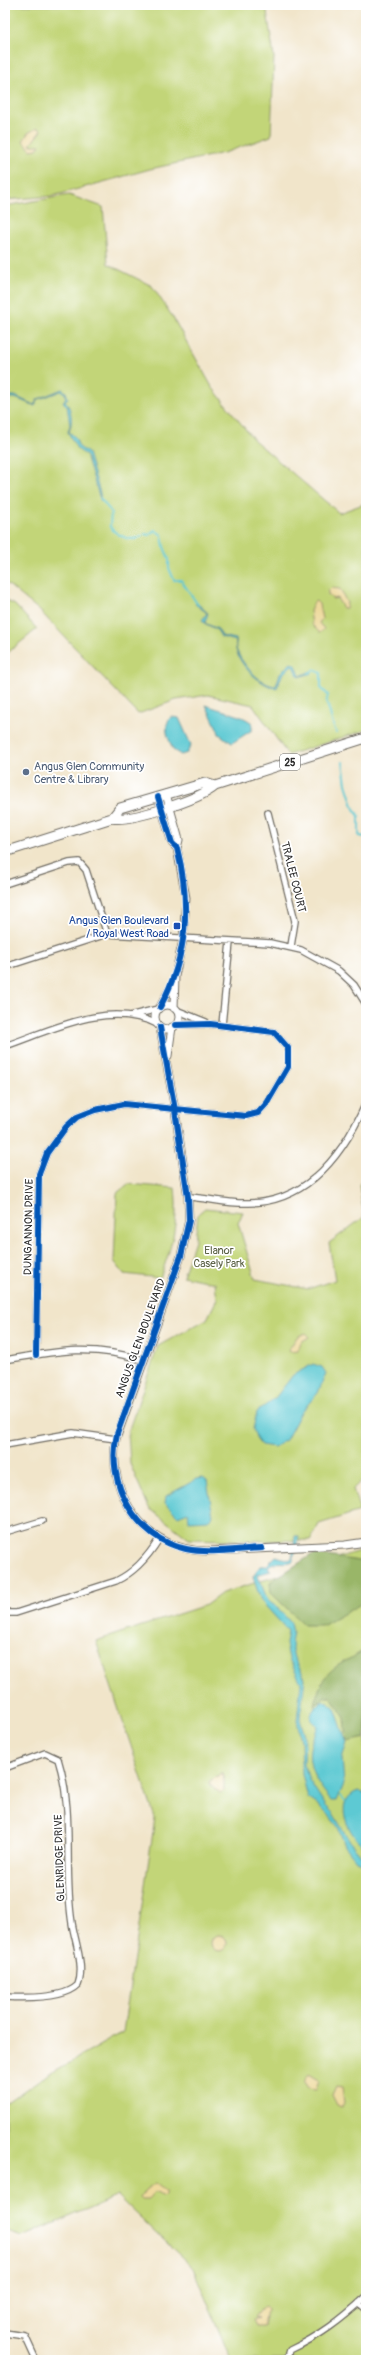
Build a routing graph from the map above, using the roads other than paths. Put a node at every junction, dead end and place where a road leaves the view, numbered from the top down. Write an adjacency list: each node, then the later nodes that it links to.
1 (366, 738): 2 (main road, 25)
2 (215, 786): 3 (main road, 25); 4 (main road, 25)
3 (162, 796): 4 (street); 6 (main road, 25)
4 (166, 807): 6 (main road, 25); 10 (street)
5 (268, 813): 12 (street, TRALEE COURT)
6 (112, 818): 7 (main road, 25)
7 (5, 852)
8 (5, 884): 9 (street)
9 (107, 934): 10 (street); 13 (street)
10 (183, 940): 11 (street); 14 (street)
11 (230, 942): 12 (street); 20 (street)
12 (291, 946): 15 (street)
13 (5, 967)
14 (175, 976): 16 (street); 17 (street)
15 (366, 1004)
16 (159, 1008): 17 (street); 18 (street); 21 (street)
17 (175, 1009): 19 (street); 22 (street)
18 (132, 1015): 21 (street); 23 (street)
19 (210, 1024): 20 (street); 22 (street)
20 (222, 1025): 26 (street)
21 (159, 1026): 22 (street); 24 (street, ANGUS GLEN BOULEVARD)
22 (174, 1026): 24 (street, ANGUS GLEN BOULEVARD)
23 (5, 1046)
24 (167, 1062): 26 (street, ANGUS GLEN BOULEVARD)
25 (366, 1103): 27 (street)
26 (175, 1110): 27 (street, ANGUS GLEN BOULEVARD); 28 (street, DUNGANNON DRIVE)
27 (188, 1197): 30 (street, ANGUS GLEN BOULEVARD)
28 (36, 1354): 29 (street); 30 (street)
29 (5, 1360)
30 (143, 1360): 31 (street, ANGUS GLEN BOULEVARD)
31 (116, 1438): 32 (street); 35 (street, ANGUS GLEN BOULEVARD)
32 (5, 1445)
33 (42, 1521): 34 (street)
34 (5, 1532)
35 (159, 1539): 36 (street, ANGUS GLEN BOULEVARD); 37 (street)
36 (366, 1542)
37 (5, 1610)
38 (5, 1768): 39 (street, GLENRIDGE DRIVE)
39 (5, 1997)
40 (366, 2297): 41 (street)
41 (359, 2303): 42 (street); 45 (street)
42 (366, 2309)
43 (5, 2333): 44 (street)
44 (36, 2360)
45 (287, 2360)

